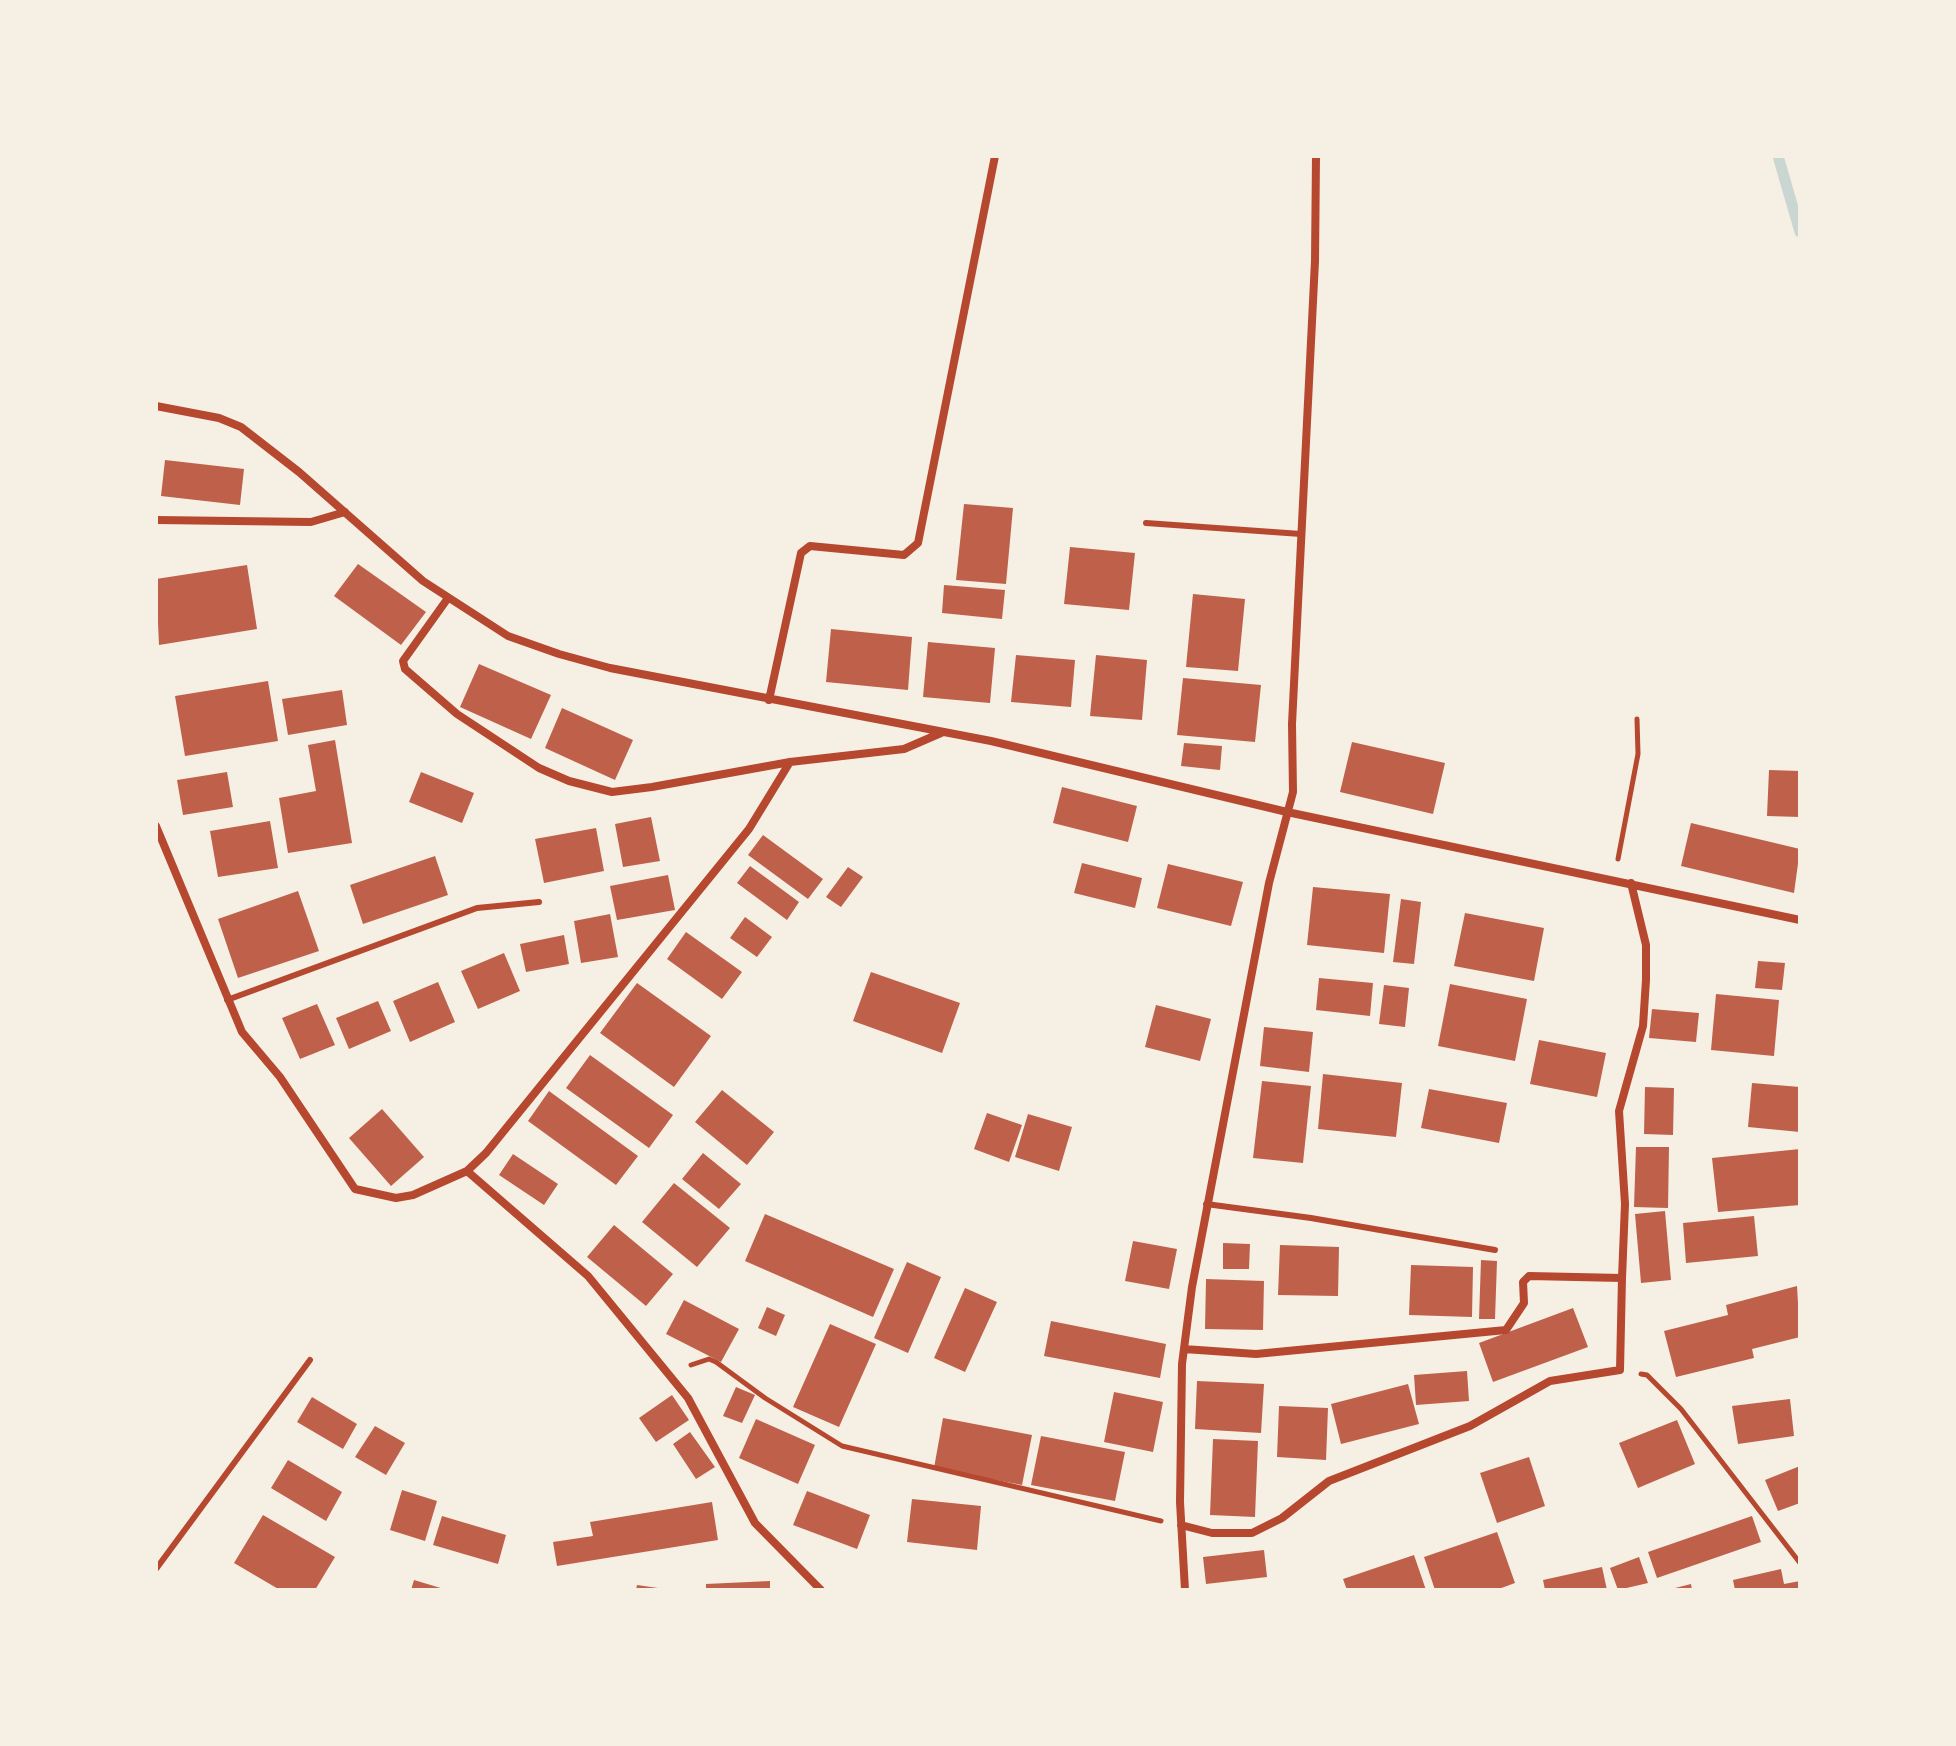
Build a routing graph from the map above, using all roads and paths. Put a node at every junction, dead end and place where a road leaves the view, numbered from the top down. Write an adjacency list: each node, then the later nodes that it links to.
1 (995, 156): 9 (street)
2 (1316, 156): 7 (street)
3 (156, 406): 4 (street)
4 (345, 512): 5 (street); 8 (street)
5 (156, 520)
6 (1146, 523): 7 (lane)
7 (1301, 534): 13 (street)
8 (448, 598): 9 (street); 12 (street)
9 (769, 700): 11 (street)
10 (1637, 719): 15 (path)
11 (942, 732): 12 (street); 13 (street)
12 (790, 762): 20 (street)
13 (1287, 812): 15 (street); 21 (street)
14 (156, 826): 19 (street)
15 (1614, 880): 16 (street)
16 (1631, 883): 18 (street); 23 (street)
17 (539, 902): 19 (lane)
18 (1800, 920)
19 (227, 1000): 20 (street)
20 (467, 1171): 27 (street)
21 (1206, 1204): 22 (lane); 24 (street)
22 (1495, 1250)
23 (1622, 1278): 24 (street); 26 (street)
24 (1184, 1349): 28 (street)
25 (310, 1360): 30 (lane)
26 (1620, 1370): 28 (street); 29 (path)
27 (672, 1377): 28 (path); 31 (street)
28 (1181, 1525): 32 (street)
29 (1800, 1563)
30 (156, 1569)
31 (821, 1590)
32 (1185, 1590)

